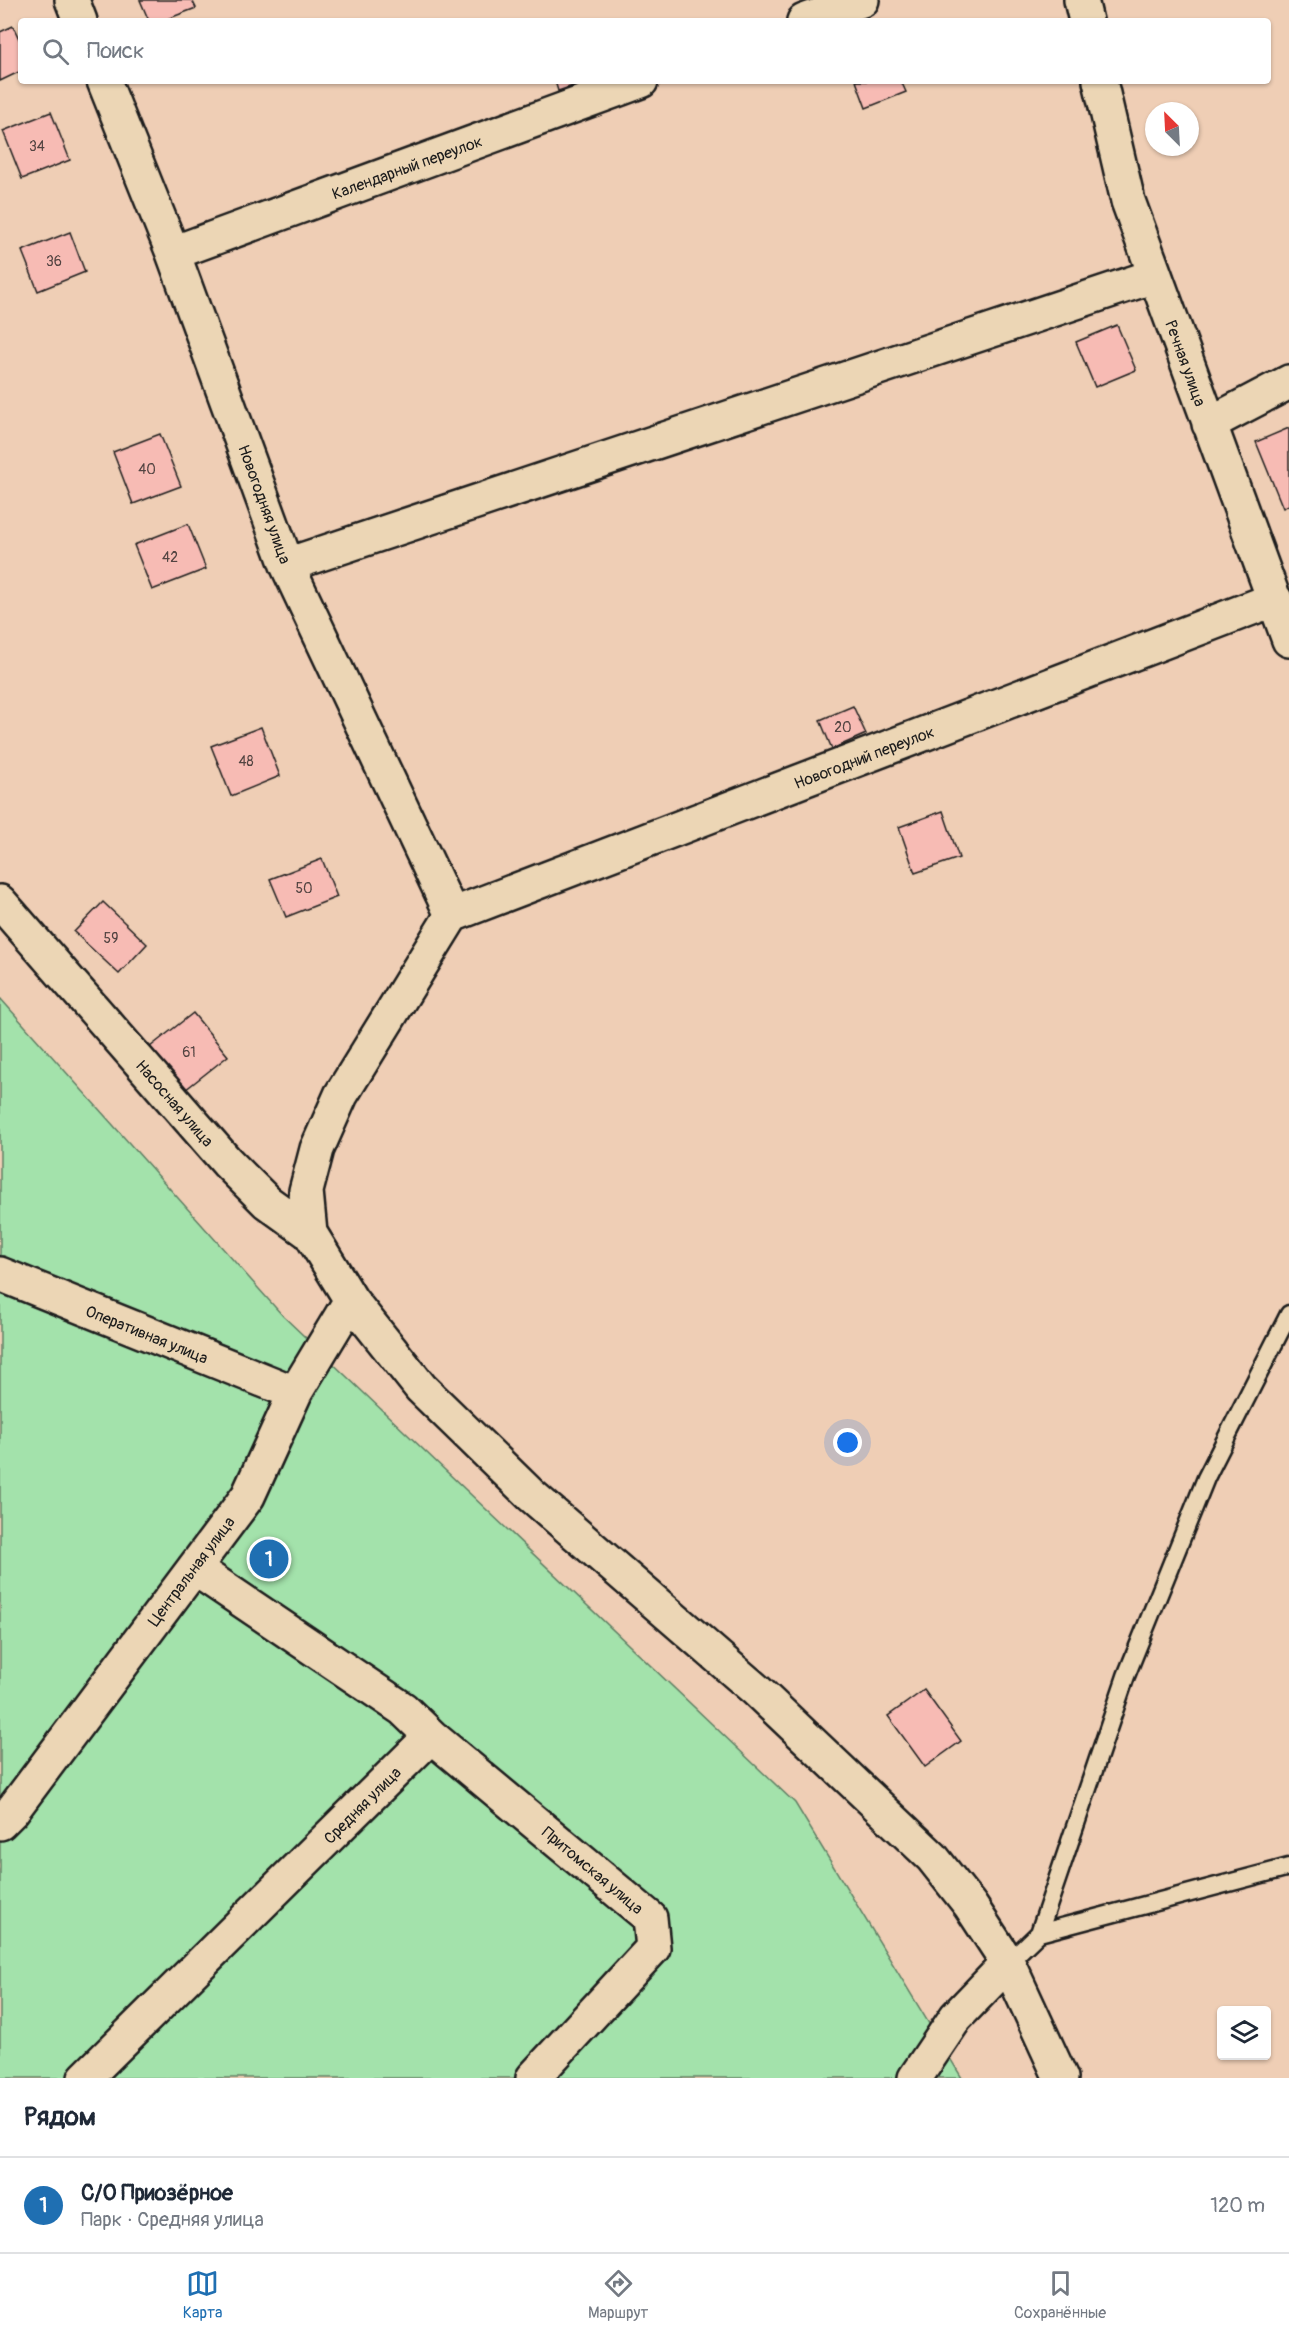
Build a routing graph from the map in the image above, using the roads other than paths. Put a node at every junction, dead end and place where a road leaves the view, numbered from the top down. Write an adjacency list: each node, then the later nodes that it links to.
1 (72, 0): 4 (street)
2 (862, 0): 5 (street)
3 (1081, 0): 6 (street)
4 (79, 18)
5 (812, 18)
6 (1085, 18)
7 (105, 84): 10 (street, Новогодняя улица)
8 (633, 84): 10 (street, Календарный переулок)
9 (1101, 84): 11 (street, Речная улица)
10 (173, 253): 14 (street, Новогодняя улица)
11 (1154, 276): 13 (street, Речная улица); 14 (street)
12 (1289, 382): 13 (street)
13 (1209, 424): 15 (street, Речная улица)
14 (287, 565): 18 (street, Новогодняя улица)
15 (1275, 599): 16 (street, Речная улица); 18 (street, Новогодний переулок)
16 (1289, 640)
17 (0, 902): 19 (street, Насосная улица)
18 (452, 915): 19 (street)
19 (310, 1233): 21 (street, Насосная улица)
20 (0, 1274): 23 (street, Оперативная улица)
21 (351, 1300): 23 (street, Центральная улица); 29 (street, Насосная улица)
22 (1289, 1314): 28 (lane)
23 (295, 1393): 24 (street, Центральная улица)
24 (194, 1568): 25 (street); 26 (street, Центральная улица)
25 (431, 1737): 30 (street, Средняя улица); 31 (street, Притомская улица)
26 (0, 1823)
27 (1289, 1867): 28 (lane)
28 (1039, 1933): 29 (lane)
29 (1008, 1963): 32 (street); 33 (street, Насосная улица)
30 (85, 2078)
31 (533, 2078)
32 (915, 2078)
33 (1061, 2078)

